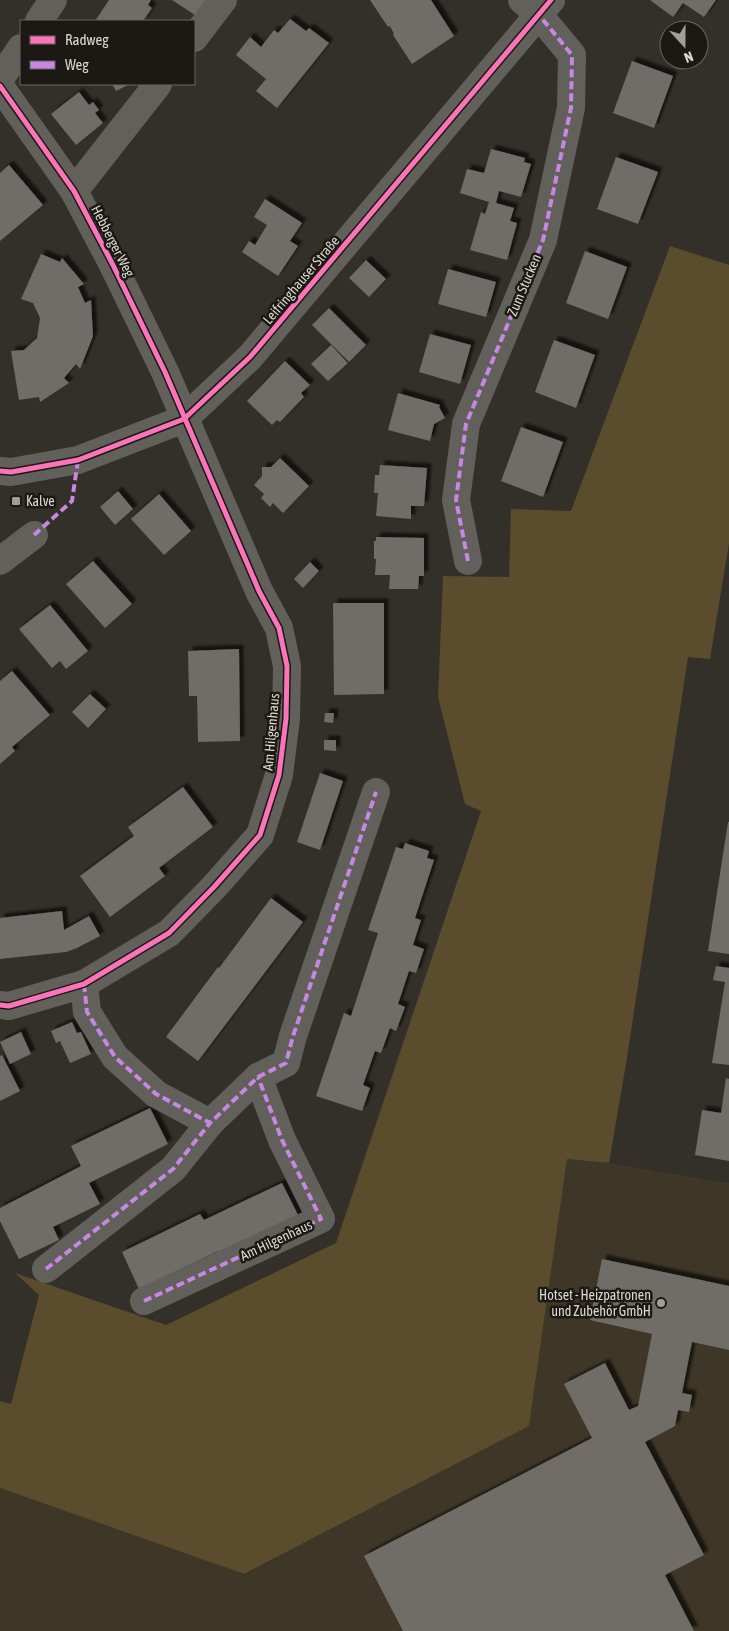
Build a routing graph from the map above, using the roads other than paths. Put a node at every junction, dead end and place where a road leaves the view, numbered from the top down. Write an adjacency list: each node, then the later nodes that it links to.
1 (53, 0): 4 (street)
2 (223, 0): 5 (street)
3 (537, 5): 11 (street, Leifringhauser Straße); 14 (street, Zum Stucken)
4 (40, 20)
5 (195, 37)
6 (20, 49): 7 (street)
7 (0, 79)
8 (157, 85): 10 (street)
9 (0, 86): 10 (street, Hebberger Weg)
10 (74, 191): 11 (street, Hebberger Weg)
11 (184, 419): 12 (street, Leifringhauser Straße); 17 (street, Am Hilgenhaus)
12 (0, 471)
13 (34, 535): 15 (street)
14 (468, 560)
15 (0, 561)
16 (376, 792): 19 (street)
17 (84, 984): 18 (street, Am Hilgenhaus); 20 (street)
18 (0, 1004)
19 (258, 1077): 20 (street); 22 (street, Am Hilgenhaus)
20 (210, 1123): 21 (street)
21 (46, 1269)
22 (144, 1301)

